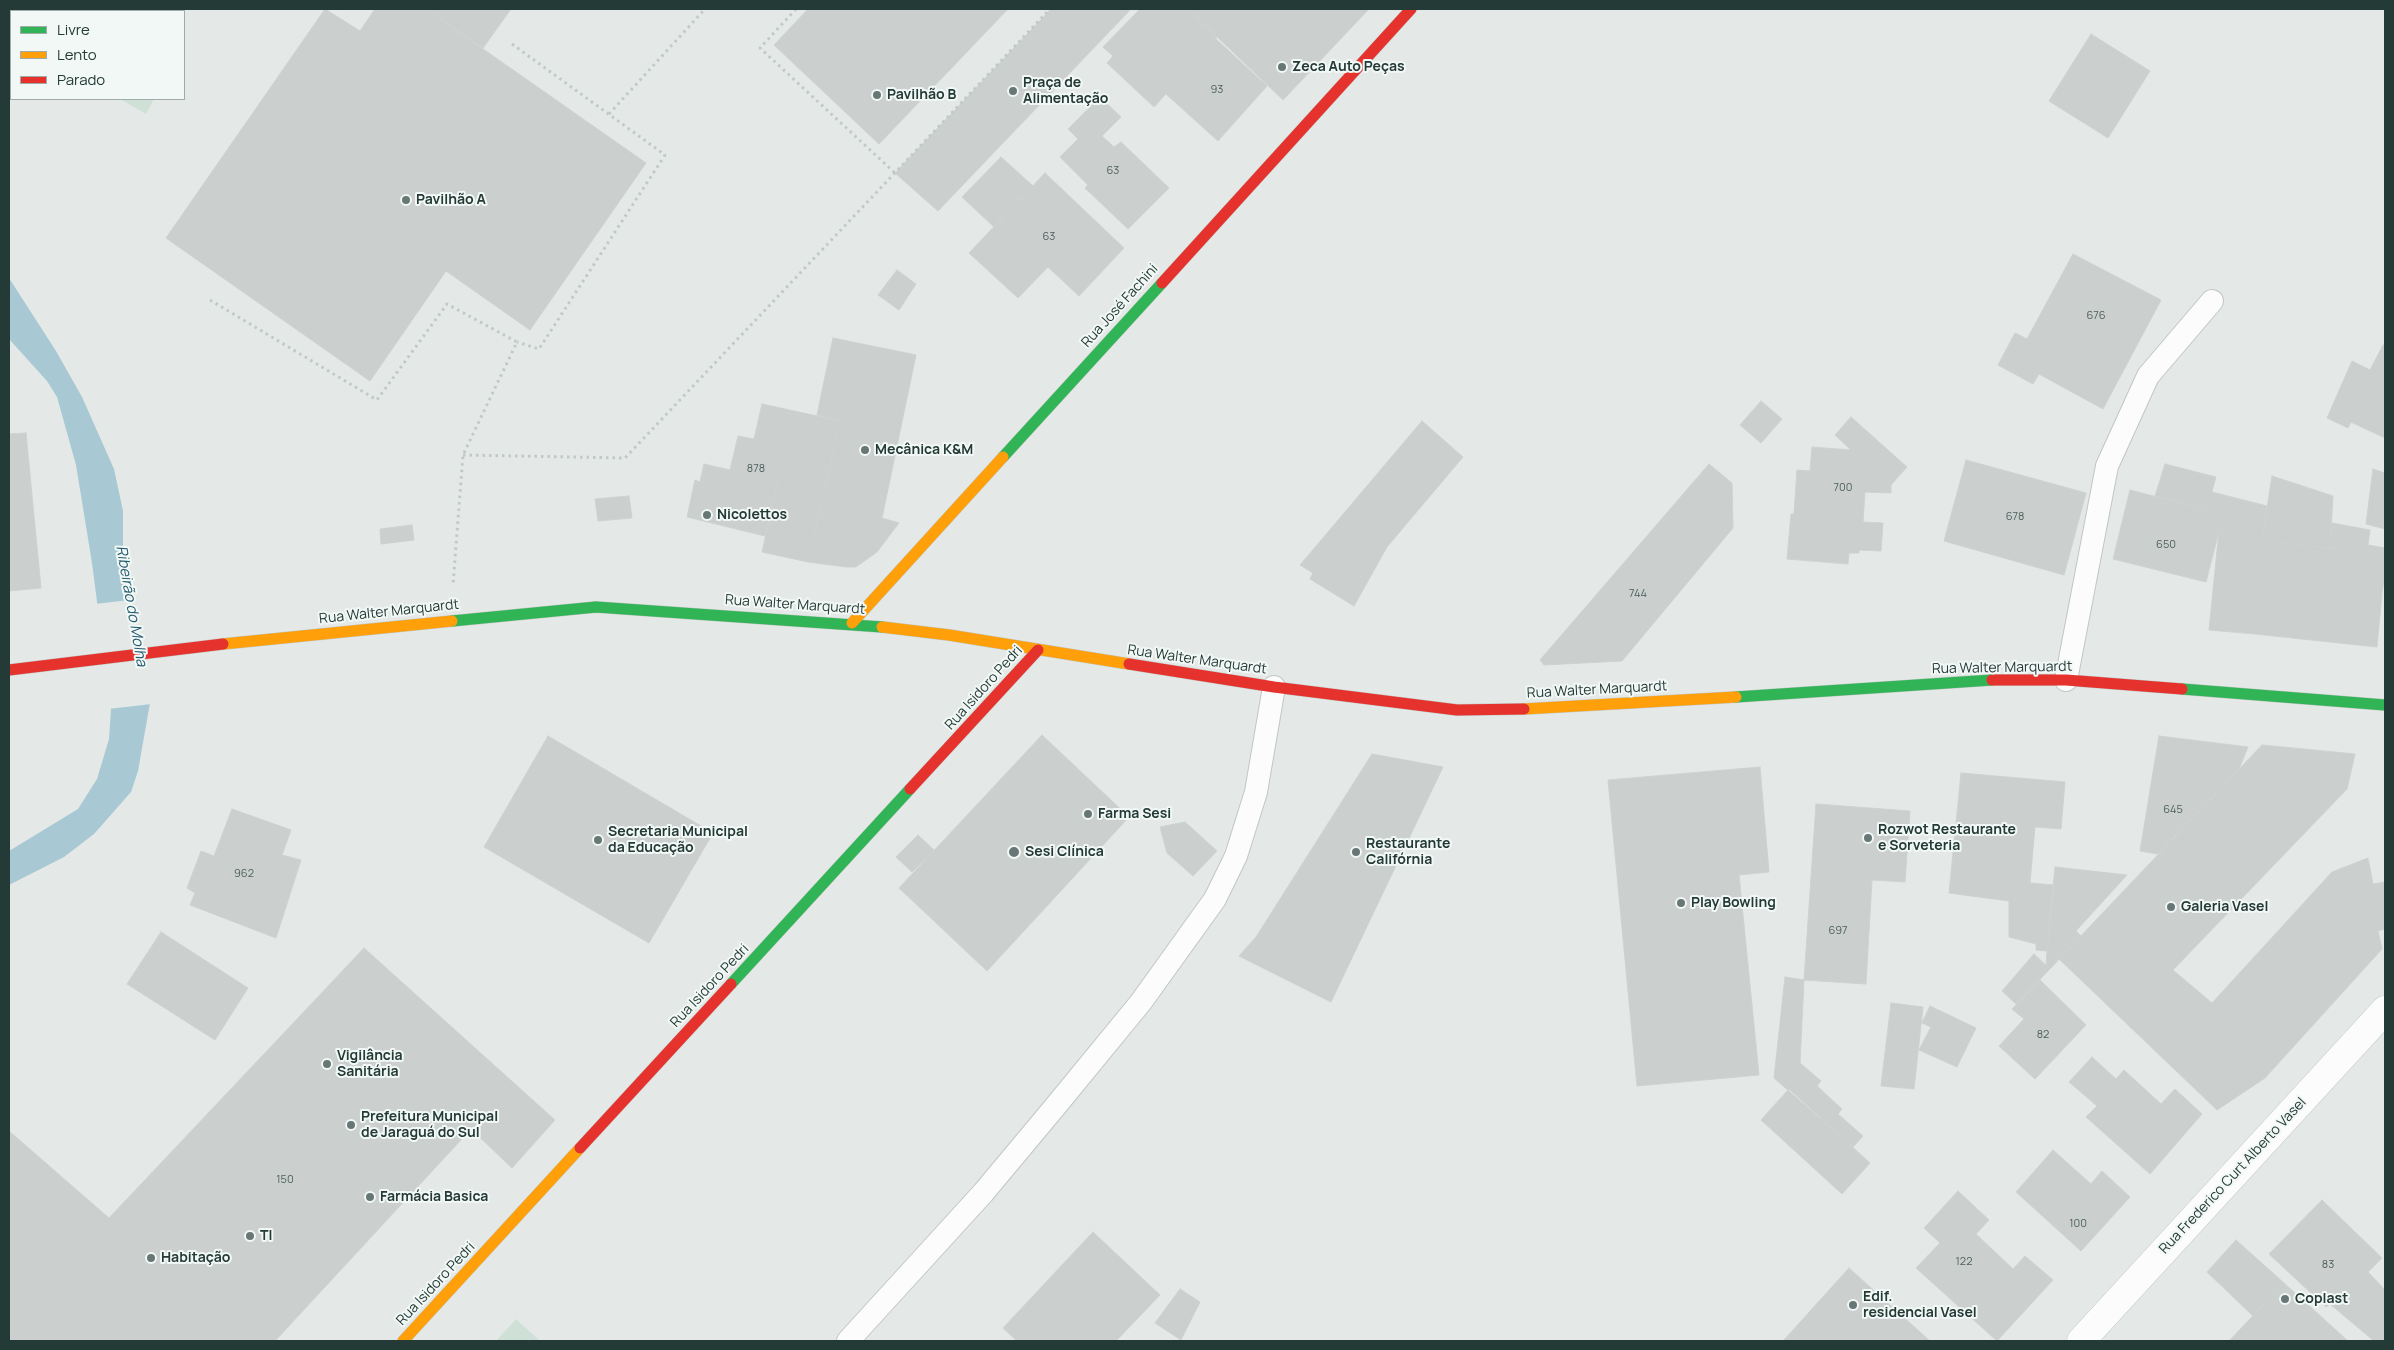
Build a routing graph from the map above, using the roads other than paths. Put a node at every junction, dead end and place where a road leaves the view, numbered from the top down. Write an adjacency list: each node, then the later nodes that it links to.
1 (1411, 9): 3 (main road, Rua José Fachini)
2 (2212, 302): 6 (lane)
3 (852, 623): 4 (main road, Rua Walter Marquardt); 5 (main road, Rua Walter Marquardt)
4 (1038, 650): 7 (main road, Rua Walter Marquardt); 10 (main road, Rua Isidoro Pedri)
5 (9, 670)
6 (2066, 680): 7 (main road, Rua Walter Marquardt); 8 (main road, Rua Walter Marquardt)
7 (1274, 687): 11 (lane)
8 (2385, 705)
9 (2385, 1010): 12 (street, Rua Frederico Curt Alberto Vasel)
10 (403, 1341)
11 (848, 1341)
12 (2081, 1341)

